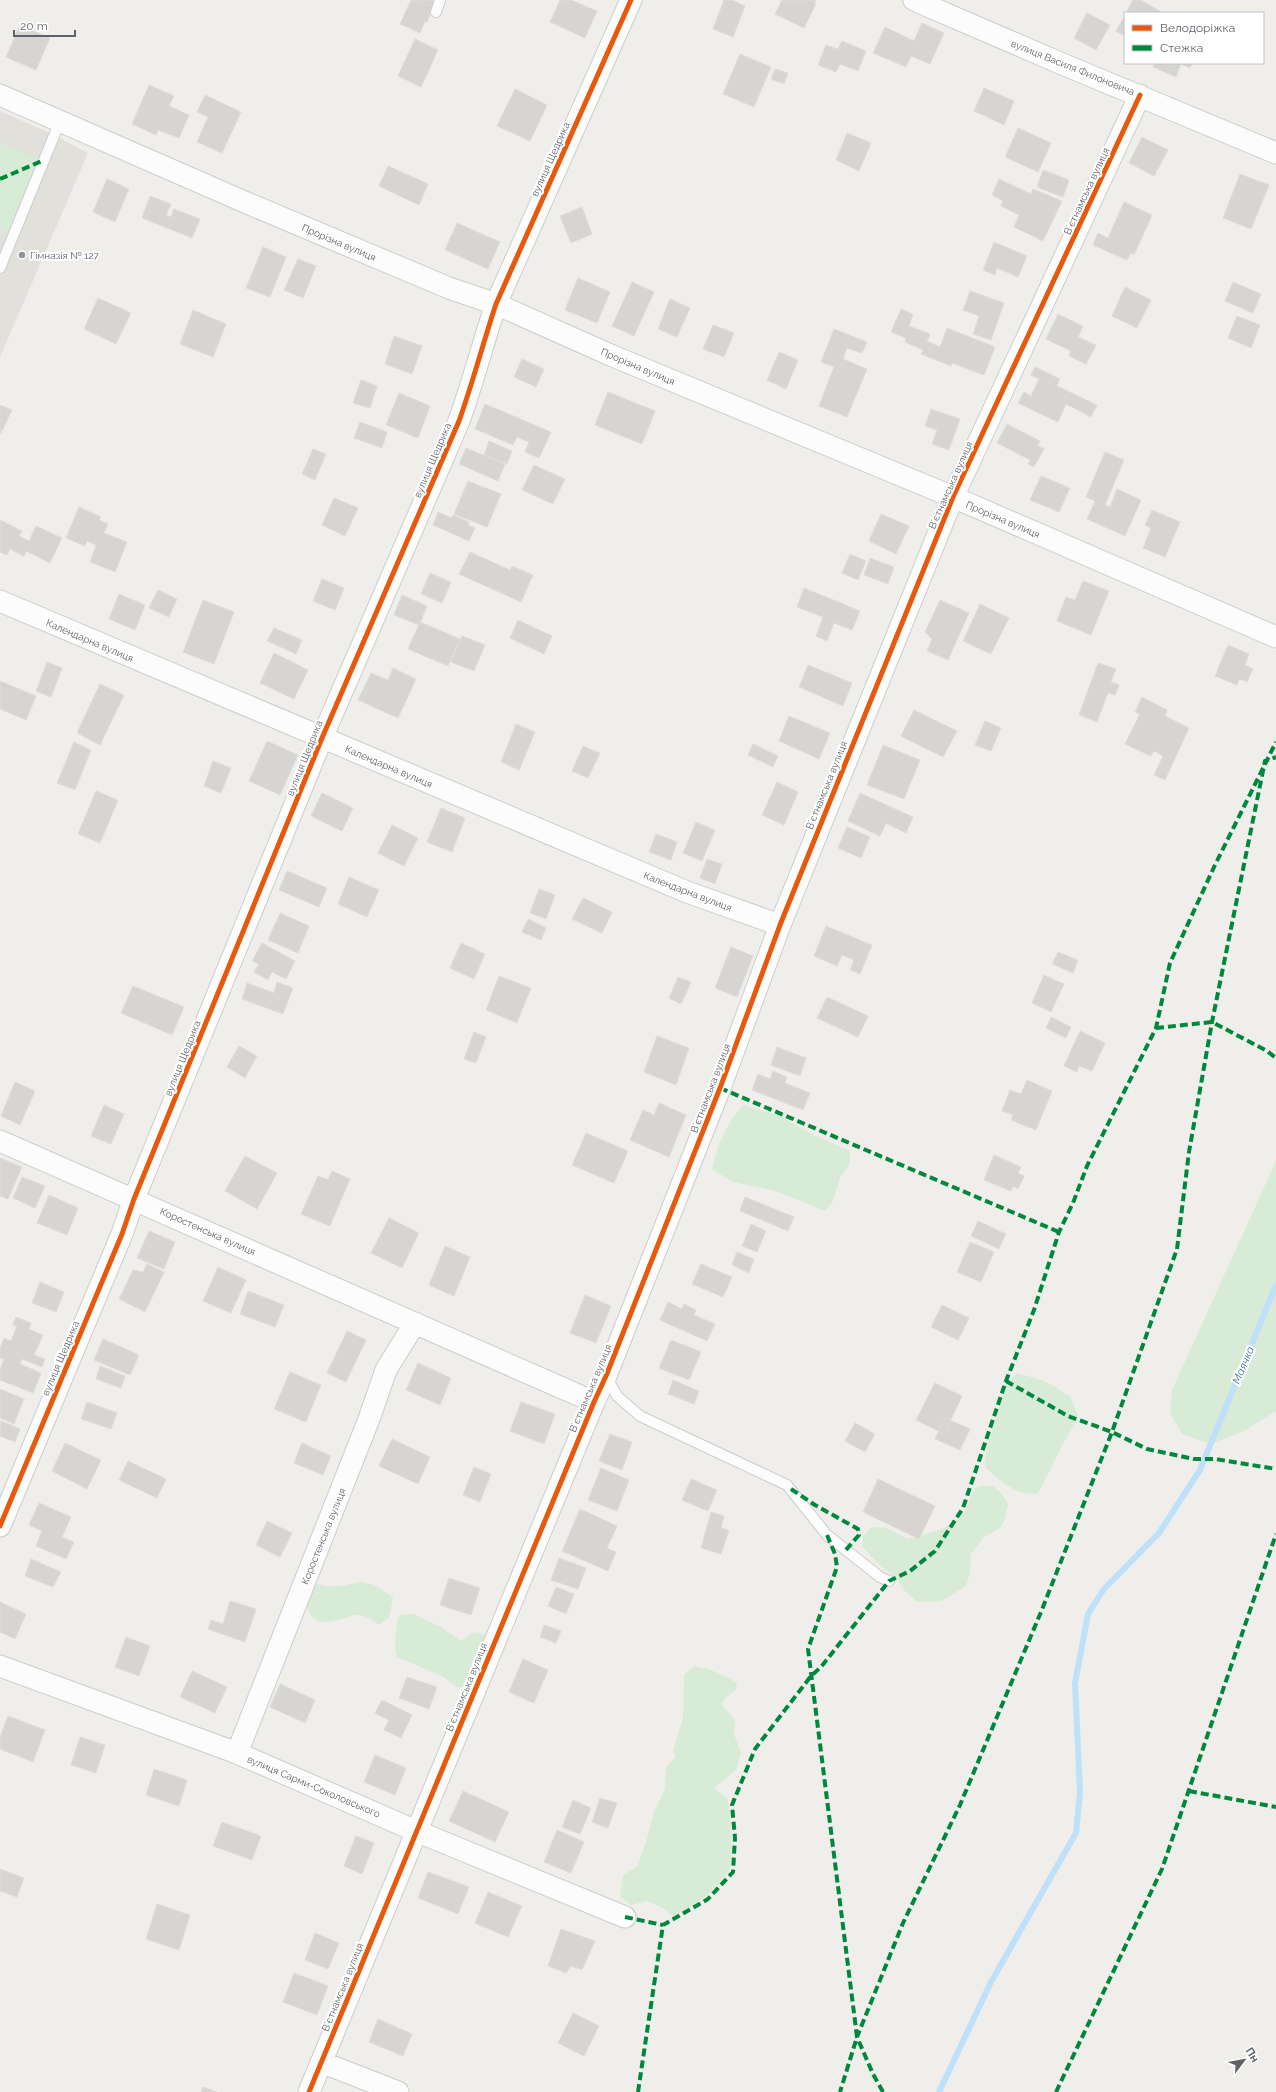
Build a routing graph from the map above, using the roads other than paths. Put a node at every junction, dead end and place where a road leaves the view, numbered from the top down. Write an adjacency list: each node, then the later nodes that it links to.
1 (440, 0): 4 (lane)
2 (631, 0): 10 (street, вулиця Щедрика)
3 (917, 1): 6 (street, вулиця Василя Филоновича)
4 (436, 12)
5 (0, 95): 7 (street, Прорізна вулиця)
6 (1140, 95): 8 (street, вулиця Василя Филоновича); 11 (street, Вʼєтнамська вулиця)
7 (60, 121): 9 (lane); 10 (street, Прорізна вулиця)
8 (1276, 153)
9 (0, 268)
10 (496, 304): 11 (street, Прорізна вулиця); 14 (street, вулиця Щедрика)
11 (953, 497): 13 (street, Прорізна вулиця); 15 (street, Вʼєтнамська вулиця)
12 (0, 601): 14 (street, Календарна вулиця)
13 (1276, 637)
14 (322, 738): 15 (street, Календарна вулиця); 17 (street, вулиця Щедрика)
15 (780, 924): 19 (street, Вʼєтнамська вулиця)
16 (0, 1141): 17 (street, Коростенська вулиця)
17 (134, 1199): 18 (street, Коростенська вулиця); 21 (street, вулиця Щедрика)
18 (415, 1323): 20 (street, Коростенська вулиця); 24 (street, Коростенська вулиця)
19 (606, 1376): 20 (street, Вʼєтнамська вулиця); 22 (lane)
20 (594, 1402): 25 (street, Вʼєтнамська вулиця)
21 (0, 1526)
22 (890, 1581)
23 (0, 1666): 24 (street, вулиця Сарми-Соколовського)
24 (237, 1753): 25 (street, вулиця Сарми-Соколовського)
25 (416, 1830): 26 (street, вулиця Сарми-Соколовського); 27 (street, Вʼєтнамська вулиця)
26 (625, 1917)
27 (321, 2062): 28 (street, Вʼєтнамська вулиця); 29 (street)
28 (309, 2092)
29 (398, 2092)

